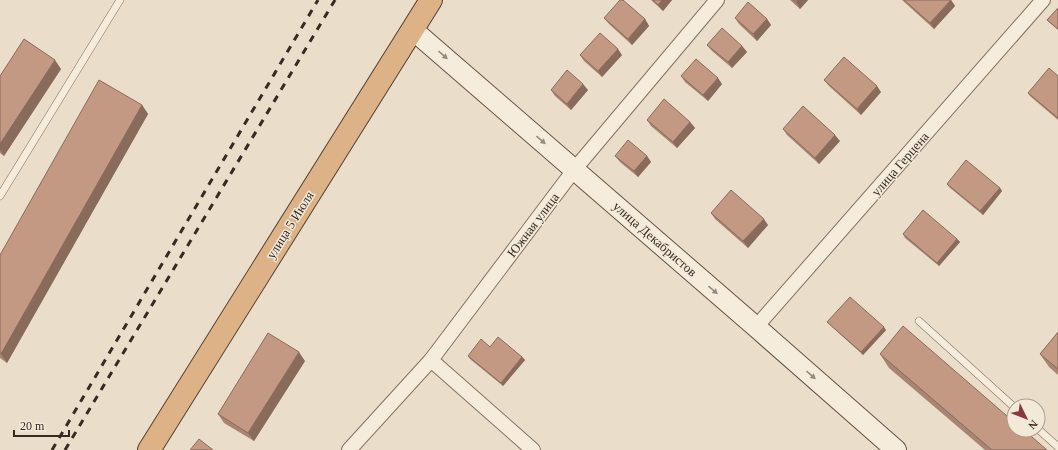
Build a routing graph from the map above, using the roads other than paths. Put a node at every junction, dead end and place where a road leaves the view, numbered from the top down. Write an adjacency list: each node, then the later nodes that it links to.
1 (120, 0): 7 (lane)
2 (431, 0): 5 (highway, улица 5 Июля)
3 (717, 0): 6 (street, Южная улица)
4 (1043, 0): 9 (street, улица Герцена)
5 (413, 30): 6 (main road, улица Декабристов, one-way to 6); 14 (highway, улица 5 Июля)
6 (574, 170): 9 (main road, улица Декабристов, one-way to 9); 10 (street, Южная улица)
7 (0, 196)
8 (919, 321): 11 (lane)
9 (756, 327): 17 (main road, улица Декабристов, one-way to 17)
10 (431, 360): 15 (street, Южная улица); 16 (street)
11 (1006, 400)
12 (1046, 436): 13 (lane)
13 (1058, 447)
14 (149, 450)
15 (349, 450)
16 (534, 450)
17 (896, 450)

